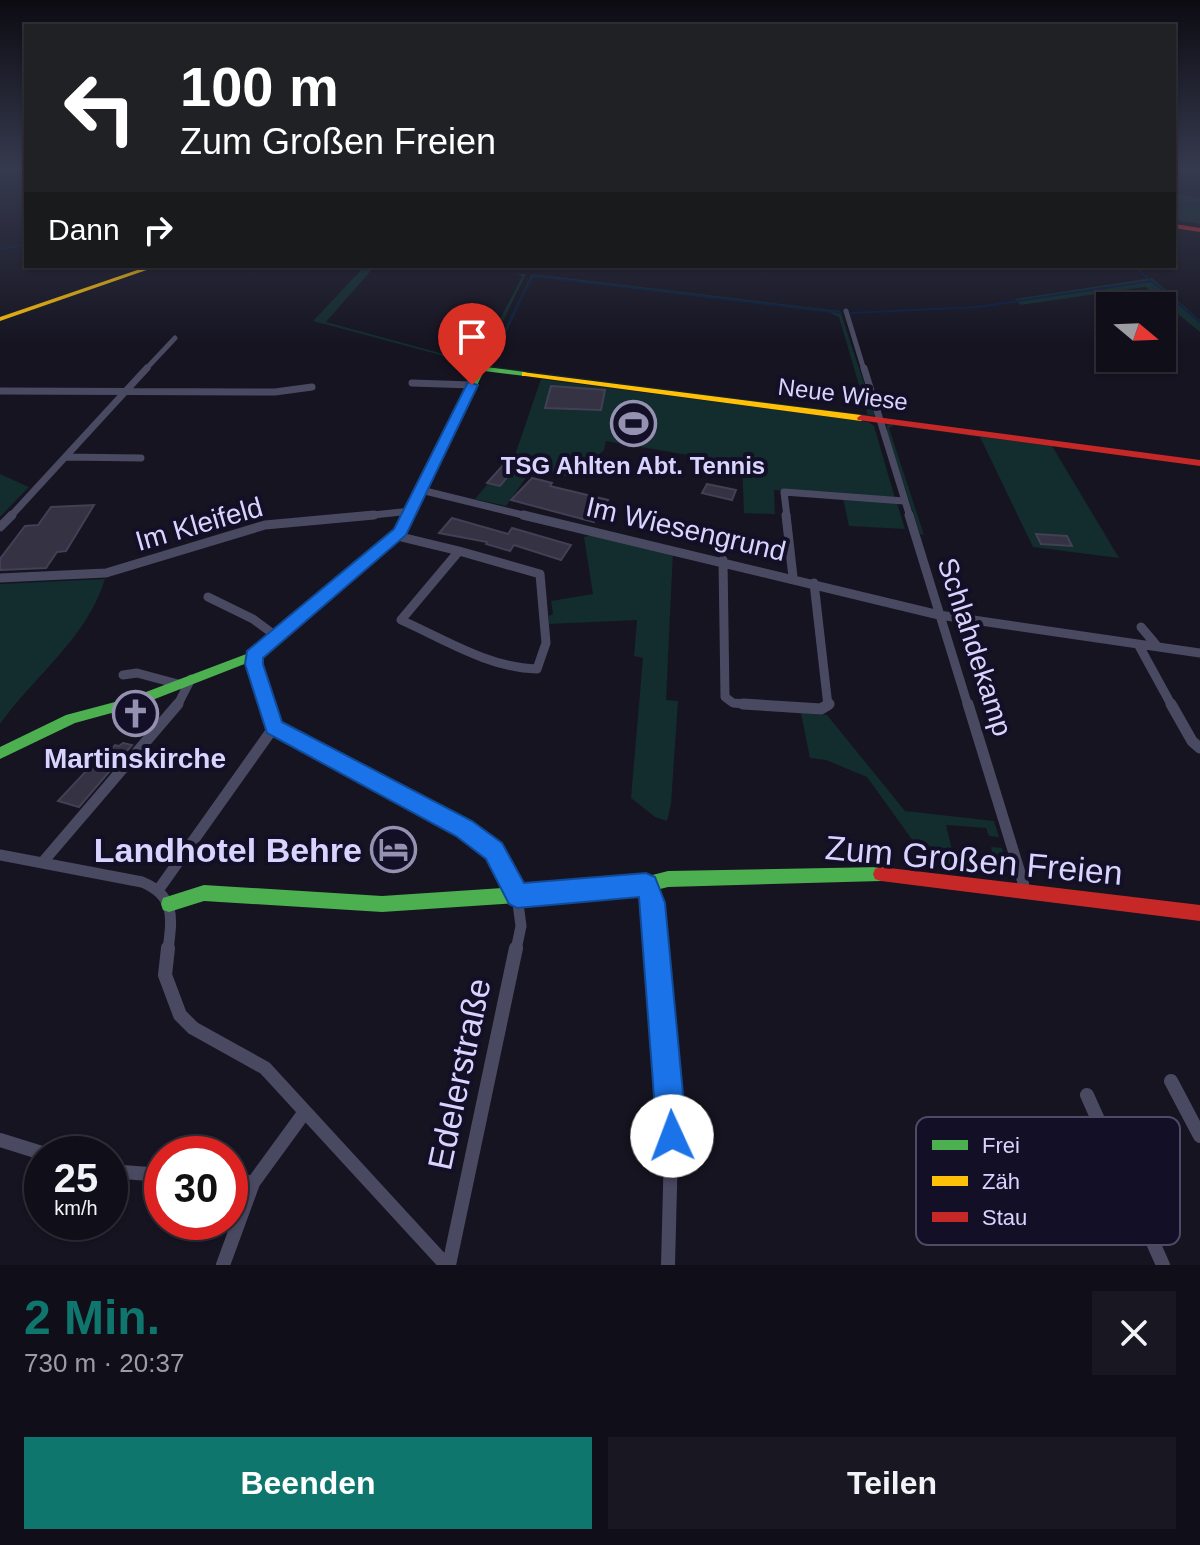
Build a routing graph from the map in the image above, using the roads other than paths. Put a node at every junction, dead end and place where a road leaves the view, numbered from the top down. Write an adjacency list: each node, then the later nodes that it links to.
1 (139, 268): 4 (main road)
2 (149, 268): 4 (main road)
3 (846, 311): 11 (street, Schlahdekamp)
4 (2, 315)
5 (175, 338): 10 (street)
6 (412, 383): 7 (street)
7 (472, 385): 11 (main road, Neue Wiese); 15 (main road)
8 (312, 387): 10 (street)
9 (0, 391): 10 (street)
10 (127, 391): 12 (street)
11 (880, 421): 14 (main road, Neue Wiese); 16 (street, Schlahdekamp)
12 (66, 457): 13 (street); 18 (street)
13 (141, 458)
14 (1200, 463)
15 (421, 490): 17 (main road); 21 (street, Im Wiesengrund)
16 (904, 501): 22 (street); 26 (street, Schlahdekamp)
17 (411, 511): 19 (main road); 23 (street, Im Kleifeld)
18 (0, 527)
19 (397, 536): 20 (street); 28 (main road)
20 (459, 551): 20 (street)
21 (723, 560): 22 (street, Im Wiesengrund); 24 (street)
22 (793, 577): 24 (street, Im Wiesengrund)
23 (0, 578)
24 (814, 583): 26 (street, Im Wiesengrund)
25 (208, 597): 28 (street)
26 (939, 615): 29 (street, Im Wiesengrund); 42 (street, Schlahdekamp)
27 (1141, 627): 30 (street)
28 (276, 636): 32 (main road)
29 (1138, 644): 30 (street, Im Wiesengrund); 36 (street)
30 (1157, 646): 31 (street, Im Wiesengrund)
31 (1200, 653)
32 (253, 656): 34 (main road); 35 (street)
33 (123, 675): 34 (street)
34 (184, 681): 37 (main road); 39 (street)
35 (274, 727): 41 (street); 43 (street)
36 (1200, 748)
37 (0, 753)
38 (0, 855): 39 (street)
39 (42, 863): 41 (street)
40 (646, 885): 42 (main road, Zum Großen Freien); 43 (main road, Zum Großen Freien); 58 (street)
41 (159, 889): 44 (street)
42 (1025, 889): 45 (main road, Zum Großen Freien)
43 (517, 896): 44 (main road, Zum Großen Freien); 57 (street, Edelerstraße)
44 (169, 904): 48 (street)
45 (1200, 913)
46 (1171, 1081): 50 (street)
47 (1087, 1095): 49 (street)
48 (304, 1113): 54 (street); 57 (street)
49 (1097, 1117)
50 (1200, 1136)
51 (0, 1140): 52 (street)
52 (24, 1147)
53 (248, 1182): 54 (street)
54 (253, 1183): 56 (street)
55 (1154, 1245): 59 (street)
56 (223, 1265)
57 (448, 1265)
58 (668, 1265)
59 (1163, 1265)

